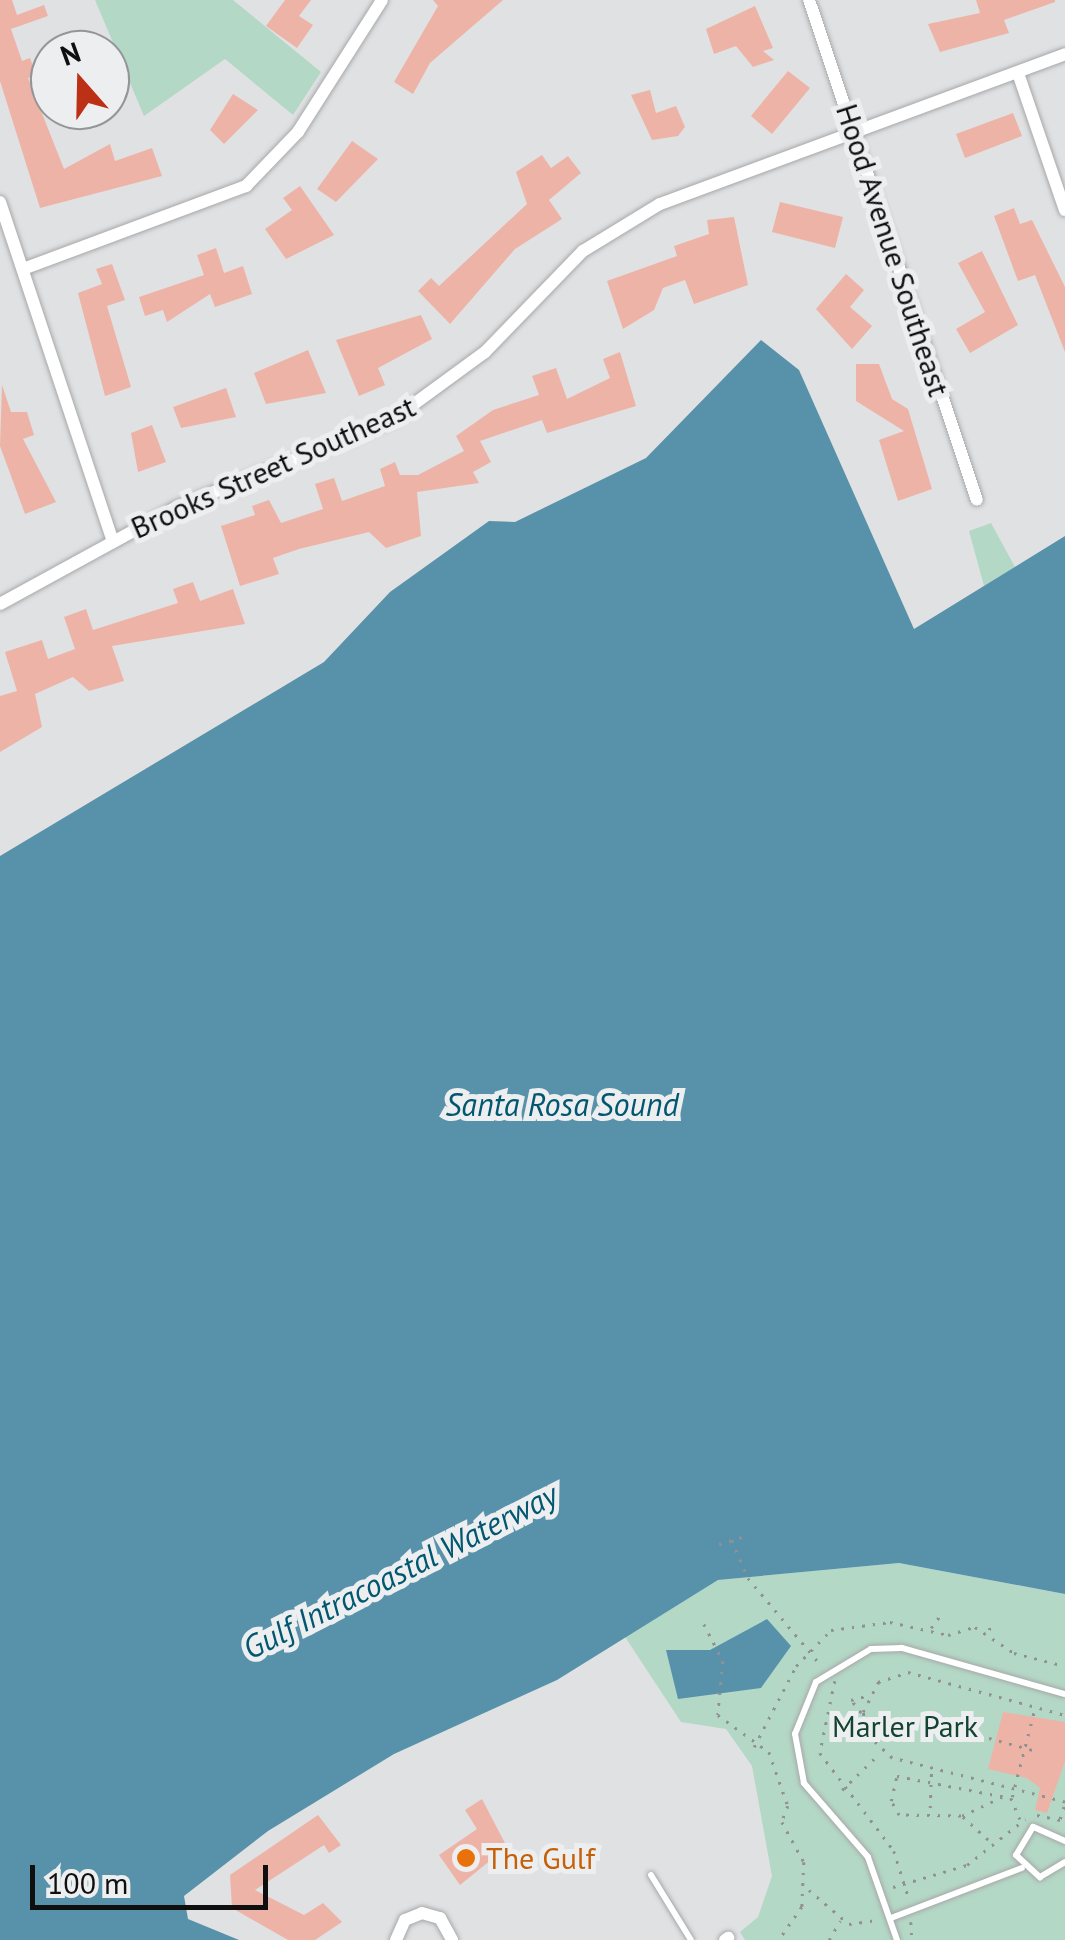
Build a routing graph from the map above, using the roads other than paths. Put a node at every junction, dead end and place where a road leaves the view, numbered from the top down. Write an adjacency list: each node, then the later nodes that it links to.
1 (382, 0): 8 (street)
2 (808, 0): 5 (street, Hood Avenue Southeast)
3 (1065, 54): 4 (street, Brooks Street Southeast)
4 (1018, 73): 5 (street, Brooks Street Southeast); 7 (street)
5 (856, 134): 9 (street, Hood Avenue Southeast); 10 (street, Brooks Street Southeast)
6 (0, 202): 8 (street)
7 (1065, 210)
8 (22, 269): 10 (street)
9 (977, 500)
10 (112, 538): 11 (street, Brooks Street Southeast)
11 (0, 604)
12 (1065, 1694): 17 (lane)
13 (1065, 1841): 15 (lane)
14 (1065, 1862): 15 (lane)
15 (1022, 1868): 17 (lane)
16 (651, 1874): 20 (lane)
17 (891, 1918): 21 (lane)
18 (396, 1940): 19 (street)
19 (452, 1940)
20 (692, 1940)
21 (897, 1940)

